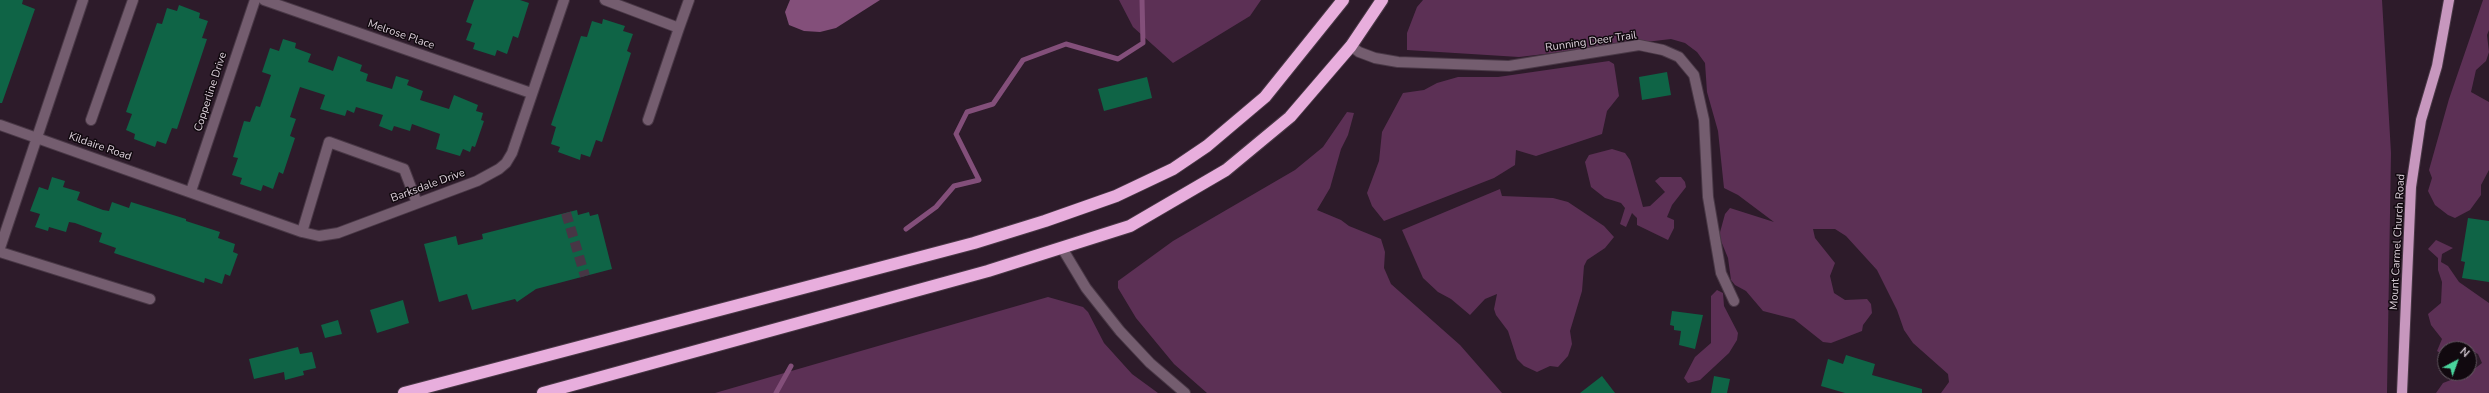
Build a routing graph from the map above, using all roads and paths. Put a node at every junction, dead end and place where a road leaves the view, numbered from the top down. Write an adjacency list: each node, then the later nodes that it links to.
1 (83, 0): 17 (street)
2 (133, 0): 14 (street)
3 (255, 0): 18 (street, Copperline Drive)
4 (264, 0): 13 (street, Melrose Place)
5 (564, 0): 13 (street, Barksdale Drive)
6 (605, 0): 11 (street)
7 (689, 0): 11 (street)
8 (1343, 0): 26 (highway)
9 (1382, 0): 12 (highway)
10 (2449, 0): 29 (main road, Mount Carmel Church Road)
11 (679, 28): 15 (street)
12 (1351, 46): 22 (highway); 25 (street, Running Deer Trail)
13 (531, 93): 19 (street, Barksdale Drive)
14 (91, 120)
15 (648, 120)
16 (0, 125): 17 (street, Kildaire Road)
17 (36, 138): 18 (street, Kildaire Road); 21 (street)
18 (191, 191): 20 (street, Barksdale Drive)
19 (417, 203): 20 (street, Barksdale Drive); 20 (street)
20 (302, 232)
21 (0, 248)
22 (1062, 248): 27 (highway); 28 (street)
23 (0, 252): 24 (street)
24 (150, 299)
25 (1734, 301)
26 (404, 393)
27 (543, 393)
28 (1185, 393)
29 (2402, 393)

